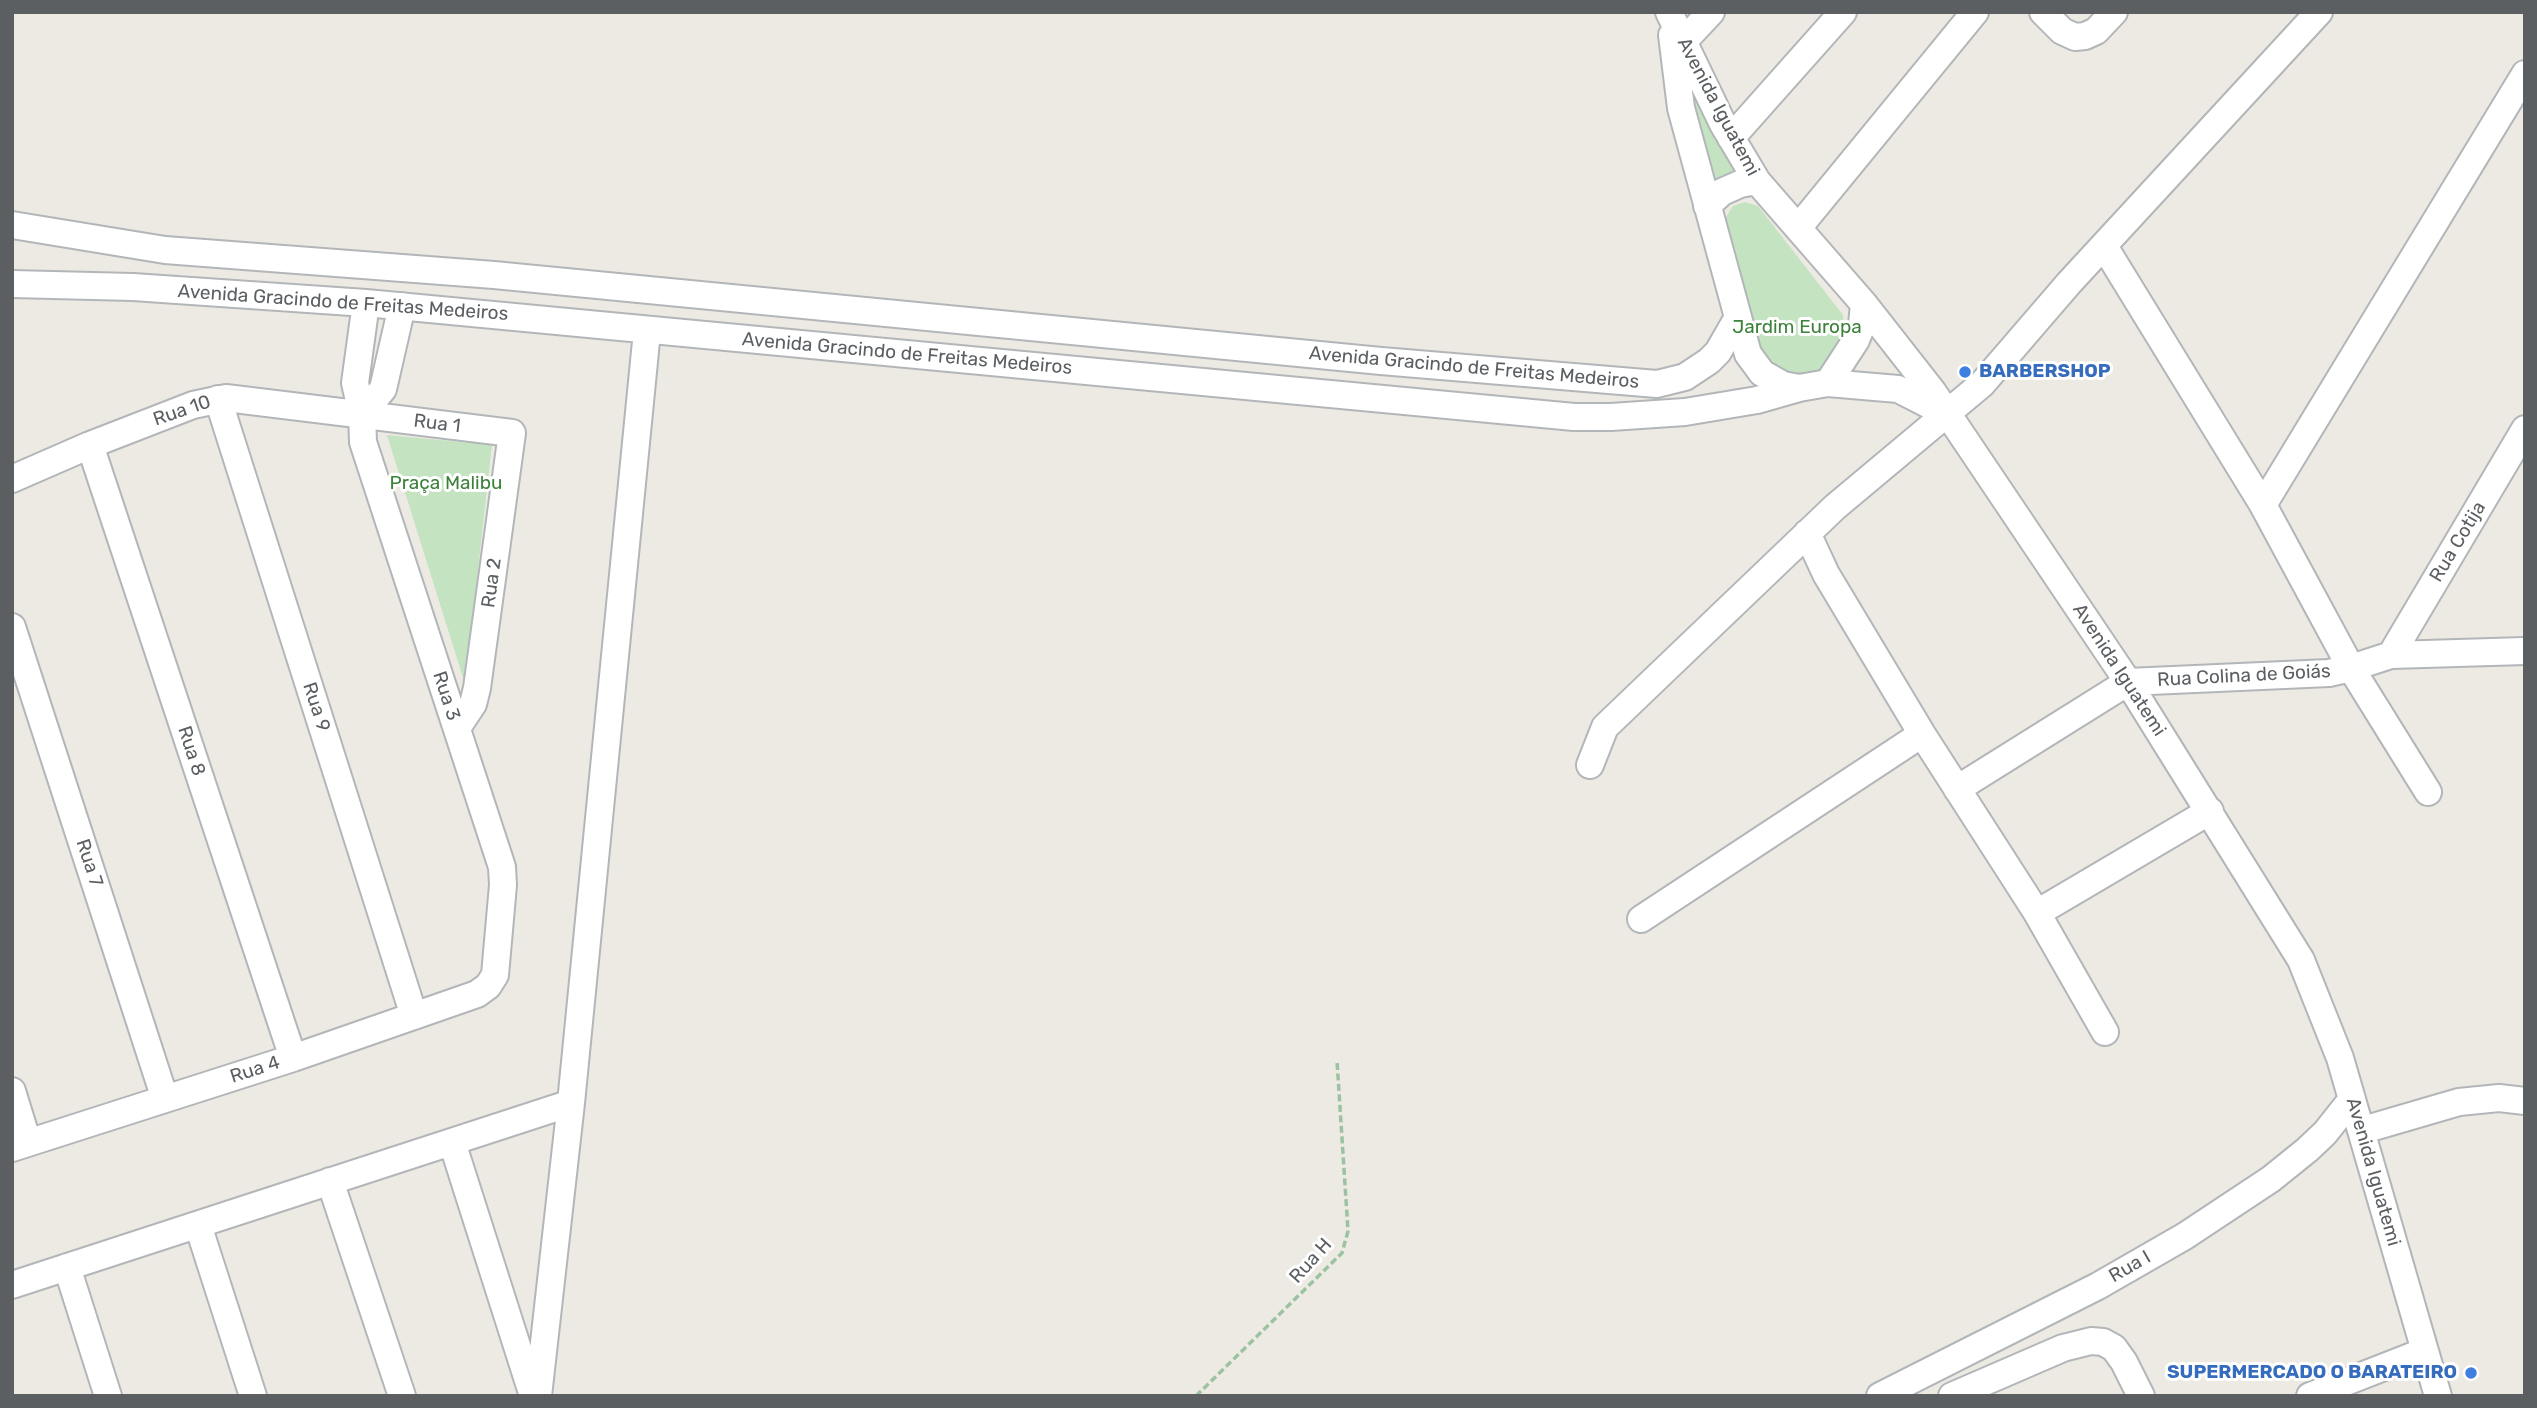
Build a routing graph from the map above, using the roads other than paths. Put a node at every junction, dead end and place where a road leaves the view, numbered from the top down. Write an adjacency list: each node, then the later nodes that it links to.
1 (1670, 12): 8 (street, Avenida Iguatemi); 12 (street)
2 (1711, 12): 8 (street)
3 (1843, 12): 10 (street)
4 (1975, 12): 14 (street)
5 (2043, 12): 6 (street)
6 (2114, 12)
7 (2319, 12): 15 (street)
8 (1682, 43): 10 (street, Avenida Iguatemi)
9 (2525, 74): 31 (street)
10 (1731, 138): 11 (street, Avenida Iguatemi)
11 (1757, 181): 12 (street); 14 (street, Avenida Iguatemi)
12 (1707, 206): 20 (street)
13 (12, 225): 20 (street, Avenida Gracindo de Freitas Medeiros)
14 (1798, 228): 18 (street, Avenida Iguatemi)
15 (2104, 246): 26 (street); 31 (street)
16 (12, 284): 17 (street, Avenida Gracindo de Freitas Medeiros)
17 (366, 303): 19 (street, Avenida Gracindo de Freitas Medeiros); 25 (street, Rua 3)
18 (1864, 304): 22 (street); 26 (street, Avenida Iguatemi)
19 (402, 306): 21 (street, Avenida Gracindo de Freitas Medeiros); 25 (street)
20 (1737, 318): 23 (street)
21 (648, 331): 23 (street, Avenida Gracindo de Freitas Medeiros); 54 (street)
22 (1828, 383): 23 (street, Avenida Gracindo de Freitas Medeiros); 26 (street, Avenida Gracindo de Freitas Medeiros)
23 (1799, 388)
24 (218, 399): 25 (street, Rua 10); 29 (street, Rua 10); 47 (street, Rua 9)
25 (362, 414): 28 (street, Rua 1); 38 (street, Rua 3)
26 (1948, 414): 32 (street); 37 (street, Avenida Iguatemi)
27 (2525, 429): 35 (street, Rua Cotija)
28 (512, 433): 38 (street, Rua 2)
29 (90, 445): 30 (street, Rua 10); 49 (street, Rua 8)
30 (12, 480)
31 (2263, 505): 36 (street)
32 (1807, 533): 39 (street); 40 (street)
33 (12, 626): 51 (street, Rua 7)
34 (2525, 651): 35 (street, Rua Colina de Goiás)
35 (2391, 654): 36 (street, Rua Colina de Goiás)
36 (2351, 668): 37 (street, Rua Colina de Goiás); 42 (street)
37 (2128, 682): 41 (street); 43 (street, Avenida Iguatemi)
38 (457, 728): 46 (street, Rua 3)
39 (1922, 734): 41 (street); 45 (street)
40 (1590, 765)
41 (1957, 789): 44 (street)
42 (2428, 792)
43 (2210, 811): 44 (street); 52 (street, Avenida Iguatemi)
44 (2037, 913): 48 (street)
45 (1641, 919)
46 (492, 981): 47 (street, Rua 4)
47 (414, 1016): 49 (street, Rua 4)
48 (2105, 1032)
49 (293, 1058): 51 (street, Rua 4)
50 (12, 1091): 57 (street)
51 (165, 1099): 57 (street, Rua 4)
52 (2352, 1099): 55 (street, Avenida Iguatemi); 69 (street, Rua I)
53 (2525, 1101): 55 (street)
54 (571, 1102): 56 (street); 68 (street)
55 (2362, 1130): 62 (street, Avenida Iguatemi)
56 (452, 1142): 58 (street); 67 (street)
57 (20, 1146)
58 (330, 1181): 59 (street); 66 (street)
59 (198, 1225): 60 (street); 65 (street)
60 (67, 1268): 61 (street); 64 (street)
61 (12, 1285)
62 (2425, 1352): 71 (street); 72 (street, Avenida Iguatemi)
63 (1956, 1395): 70 (street)
64 (108, 1396)
65 (253, 1396)
66 (402, 1396)
67 (533, 1396)
68 (538, 1396)
69 (1880, 1396)
70 (2141, 1396)
71 (2310, 1396)
72 (2438, 1396)

